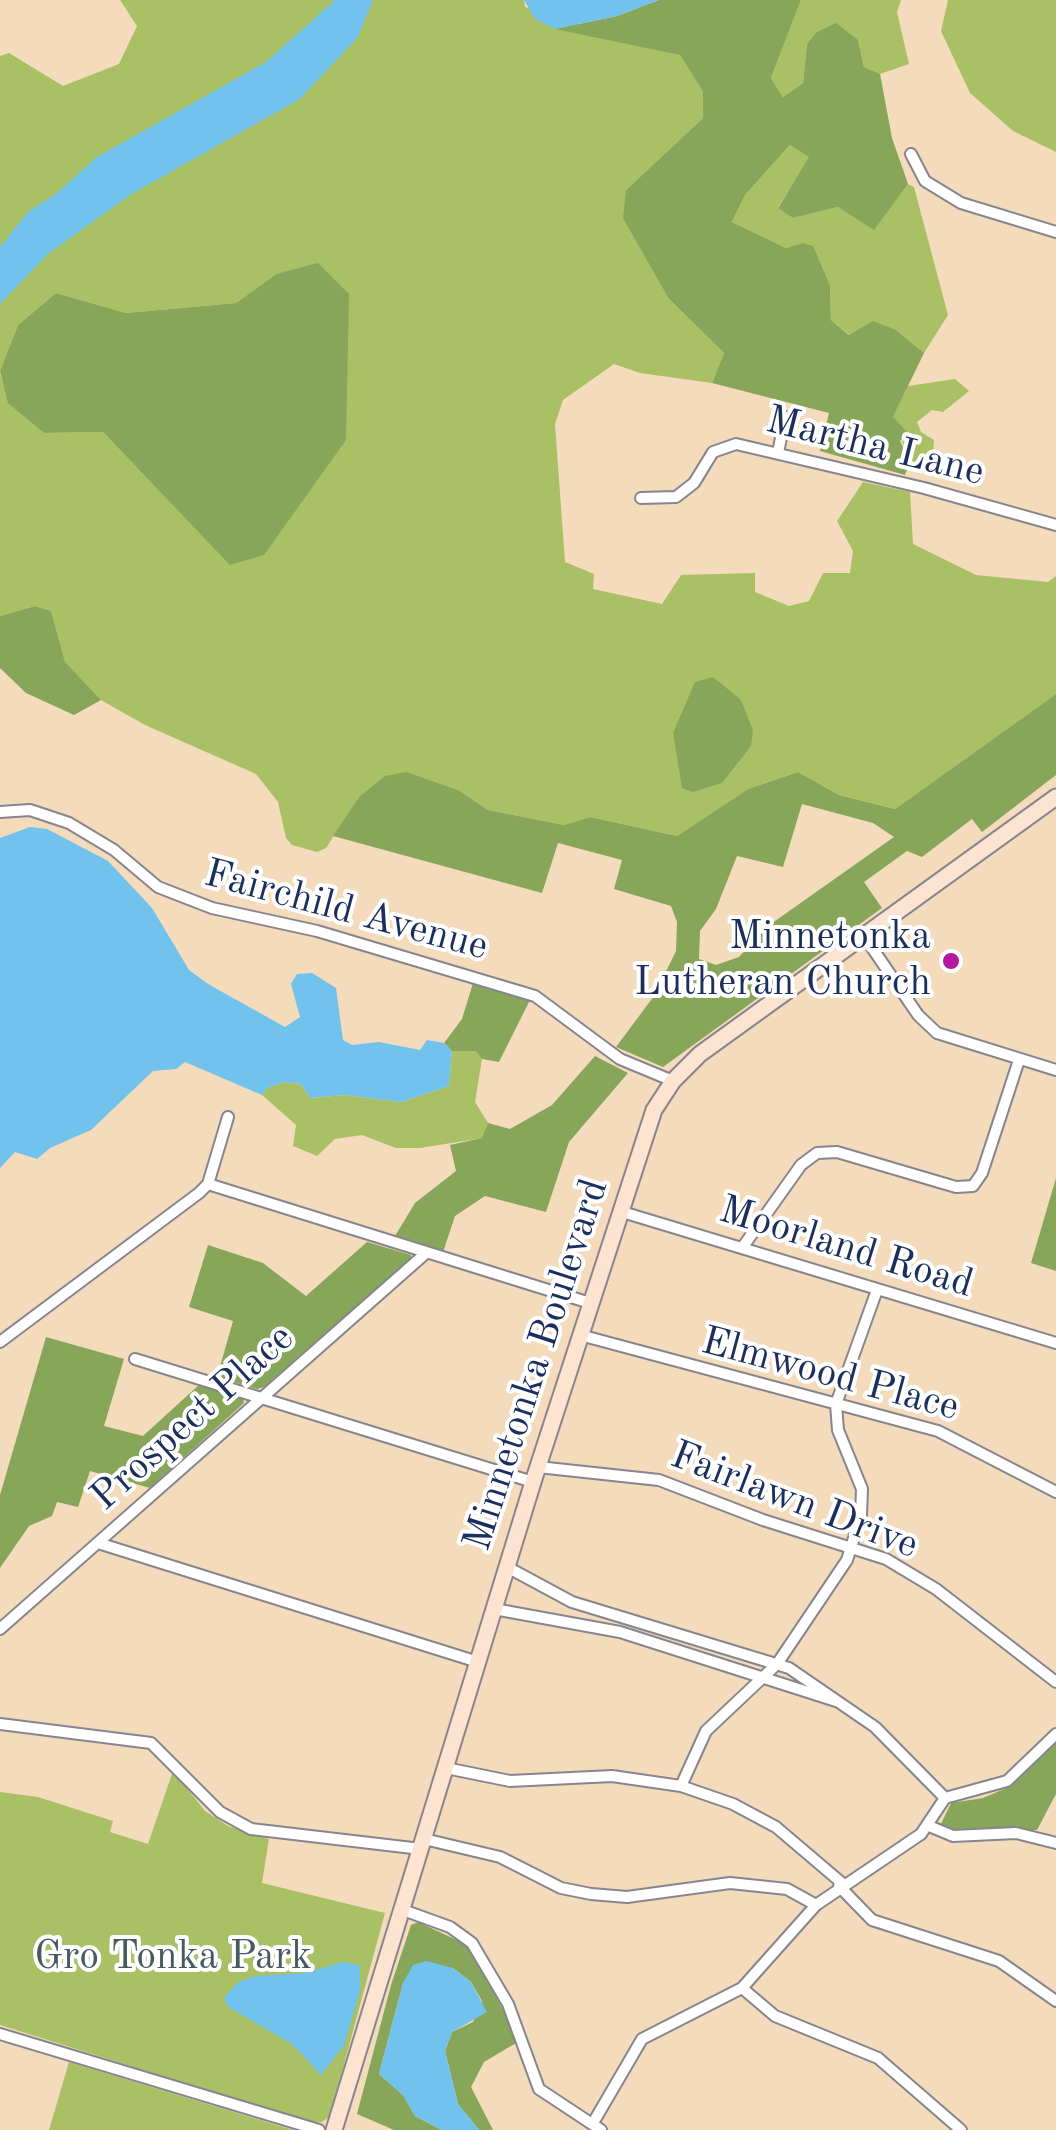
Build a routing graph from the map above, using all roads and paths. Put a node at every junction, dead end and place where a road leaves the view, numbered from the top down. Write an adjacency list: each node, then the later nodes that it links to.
1 (910, 154): 2 (street)
2 (1056, 232)
3 (786, 418): 4 (street)
4 (778, 453): 5 (street, Martha Lane); 6 (street, Martha Lane)
5 (641, 498)
6 (1056, 525)
7 (1056, 797): 9 (main road, Minnetonka Boulevard)
8 (0, 812): 12 (street, Fairchild Avenue)
9 (864, 936): 10 (street); 12 (main road, Minnetonka Boulevard)
10 (1019, 1060): 11 (street); 16 (street)
11 (1056, 1070)
12 (673, 1082): 15 (main road, Minnetonka Boulevard)
13 (228, 1117): 14 (street)
14 (208, 1184): 17 (street); 21 (street)
15 (619, 1211): 16 (street, Moorland Road); 19 (main road, Minnetonka Boulevard)
16 (742, 1248): 18 (street, Moorland Road)
17 (426, 1253): 19 (street); 24 (street, Prospect Place)
18 (877, 1290): 22 (street, Moorland Road); 25 (street)
19 (590, 1303): 20 (main road, Minnetonka Boulevard)
20 (580, 1335): 25 (street, Elmwood Place); 26 (main road, Minnetonka Boulevard)
21 (0, 1342)
22 (1056, 1342)
23 (135, 1359): 24 (street, Fairlawn Drive)
24 (261, 1396): 26 (street, Fairlawn Drive); 28 (street, Prospect Place)
25 (836, 1404): 27 (street, Elmwood Place); 29 (street)
26 (536, 1475): 29 (street, Fairlawn Drive); 30 (main road, Minnetonka Boulevard)
27 (1056, 1492)
28 (98, 1543): 32 (street, Prospect Place); 33 (street)
29 (852, 1548): 34 (street); 36 (street, Fairlawn Drive)
30 (507, 1567): 31 (main road, Minnetonka Boulevard); 34 (street)
31 (494, 1609): 33 (main road, Minnetonka Boulevard); 35 (street)
32 (0, 1629)
33 (478, 1662): 40 (main road, Minnetonka Boulevard)
34 (777, 1664): 35 (street); 37 (street)
35 (762, 1678): 37 (street); 41 (street)
36 (1056, 1682)
37 (837, 1701): 42 (street)
38 (0, 1724): 45 (street)
39 (1056, 1734): 42 (street)
40 (446, 1768): 41 (street); 45 (main road, Minnetonka Boulevard)
41 (681, 1786): 46 (street)
42 (945, 1798): 43 (street)
43 (929, 1826): 44 (street); 46 (street)
44 (1056, 1843)
45 (422, 1844): 47 (street); 48 (main road, Minnetonka Boulevard)
46 (841, 1885): 47 (street); 50 (street)
47 (816, 1905): 49 (street)
48 (403, 1910): 52 (street); 54 (main road, Minnetonka Boulevard)
49 (742, 1988): 52 (street); 55 (street)
50 (1056, 2001)
51 (0, 2034): 53 (street)
52 (597, 2126)
53 (319, 2130)
54 (334, 2130)
55 (962, 2130)

